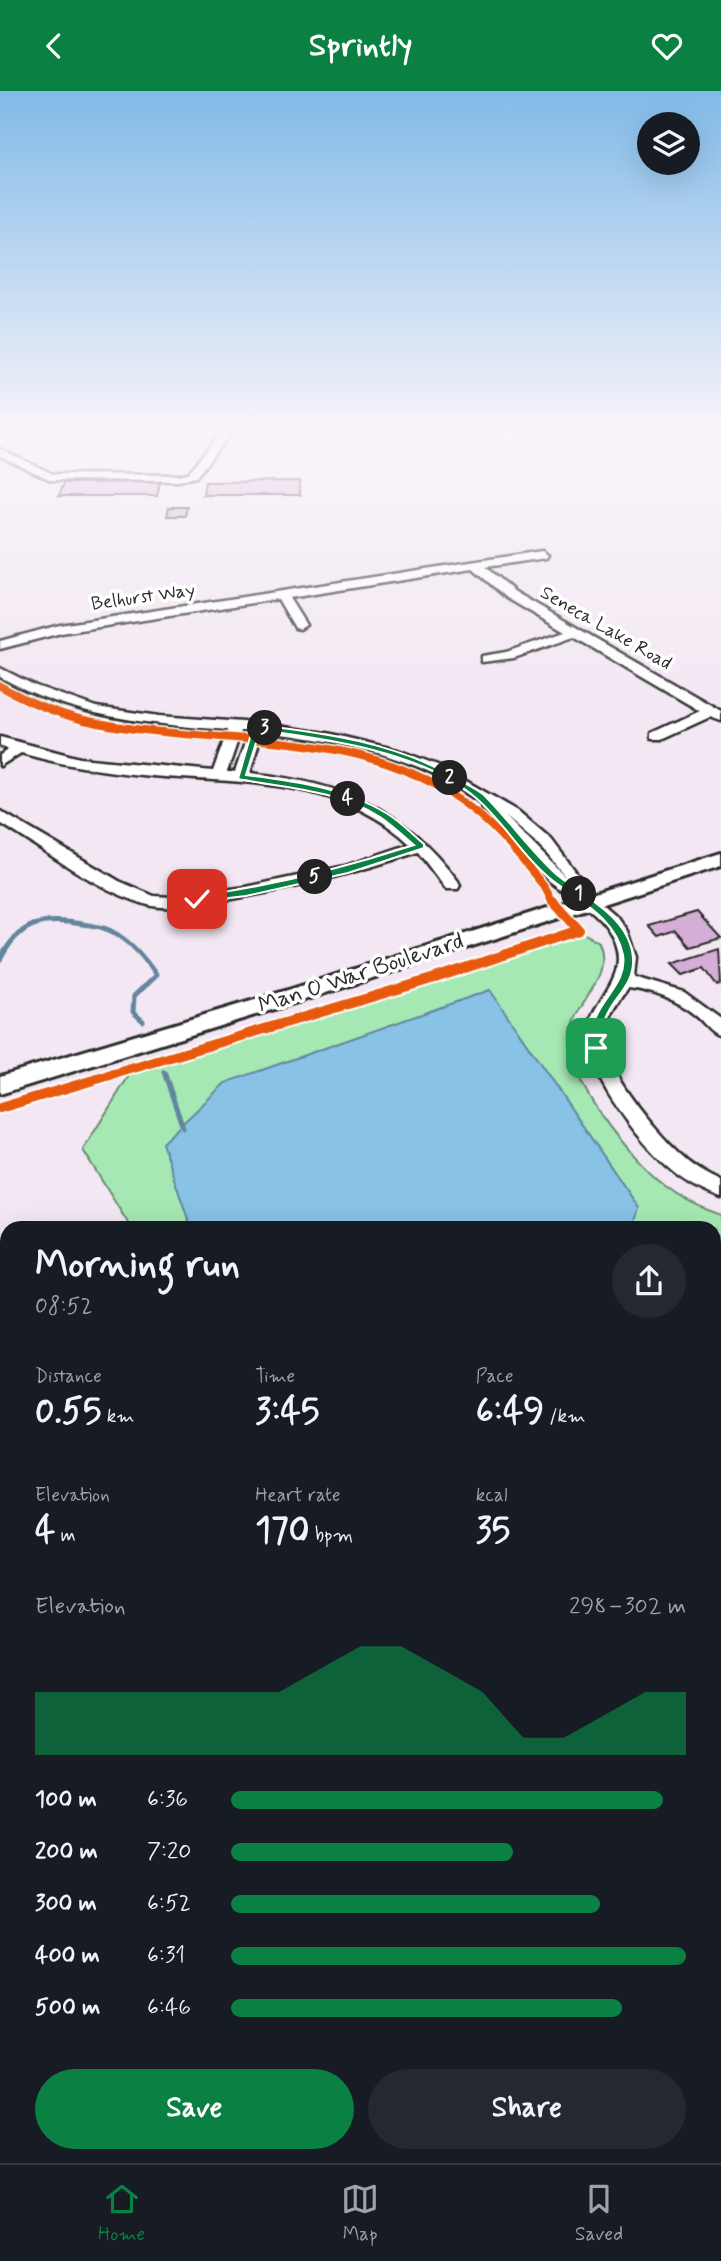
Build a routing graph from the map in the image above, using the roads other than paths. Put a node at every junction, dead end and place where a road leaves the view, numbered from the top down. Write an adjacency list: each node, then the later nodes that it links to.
1 (542, 555): 2 (street, Belhurst Way)
2 (477, 567): 3 (street, Belhurst Way); 5 (street, Seneca Lake Road)
3 (282, 596): 4 (street); 6 (street, Belhurst Way)
4 (300, 625)
5 (574, 633): 7 (street); 9 (street, Seneca Lake Road)
6 (0, 645)
7 (487, 659)
8 (0, 672): 10 (street)
9 (716, 714): 12 (street)
10 (236, 726): 11 (street); 16 (street)
11 (257, 727): 17 (street); 22 (street)
12 (657, 736)
13 (0, 741): 14 (street)
14 (19, 748): 15 (street); 16 (street)
15 (0, 762)
16 (218, 776): 17 (street)
17 (241, 777): 19 (street)
18 (0, 816): 19 (street)
19 (421, 846): 21 (street)
20 (721, 859): 22 (main road, Man O War Boulevard)
21 (452, 885)
22 (590, 901): 23 (street); 25 (main road, Man O War Boulevard)
23 (625, 982): 24 (street); 26 (street)
24 (721, 1030)
25 (0, 1085)
26 (721, 1191)

